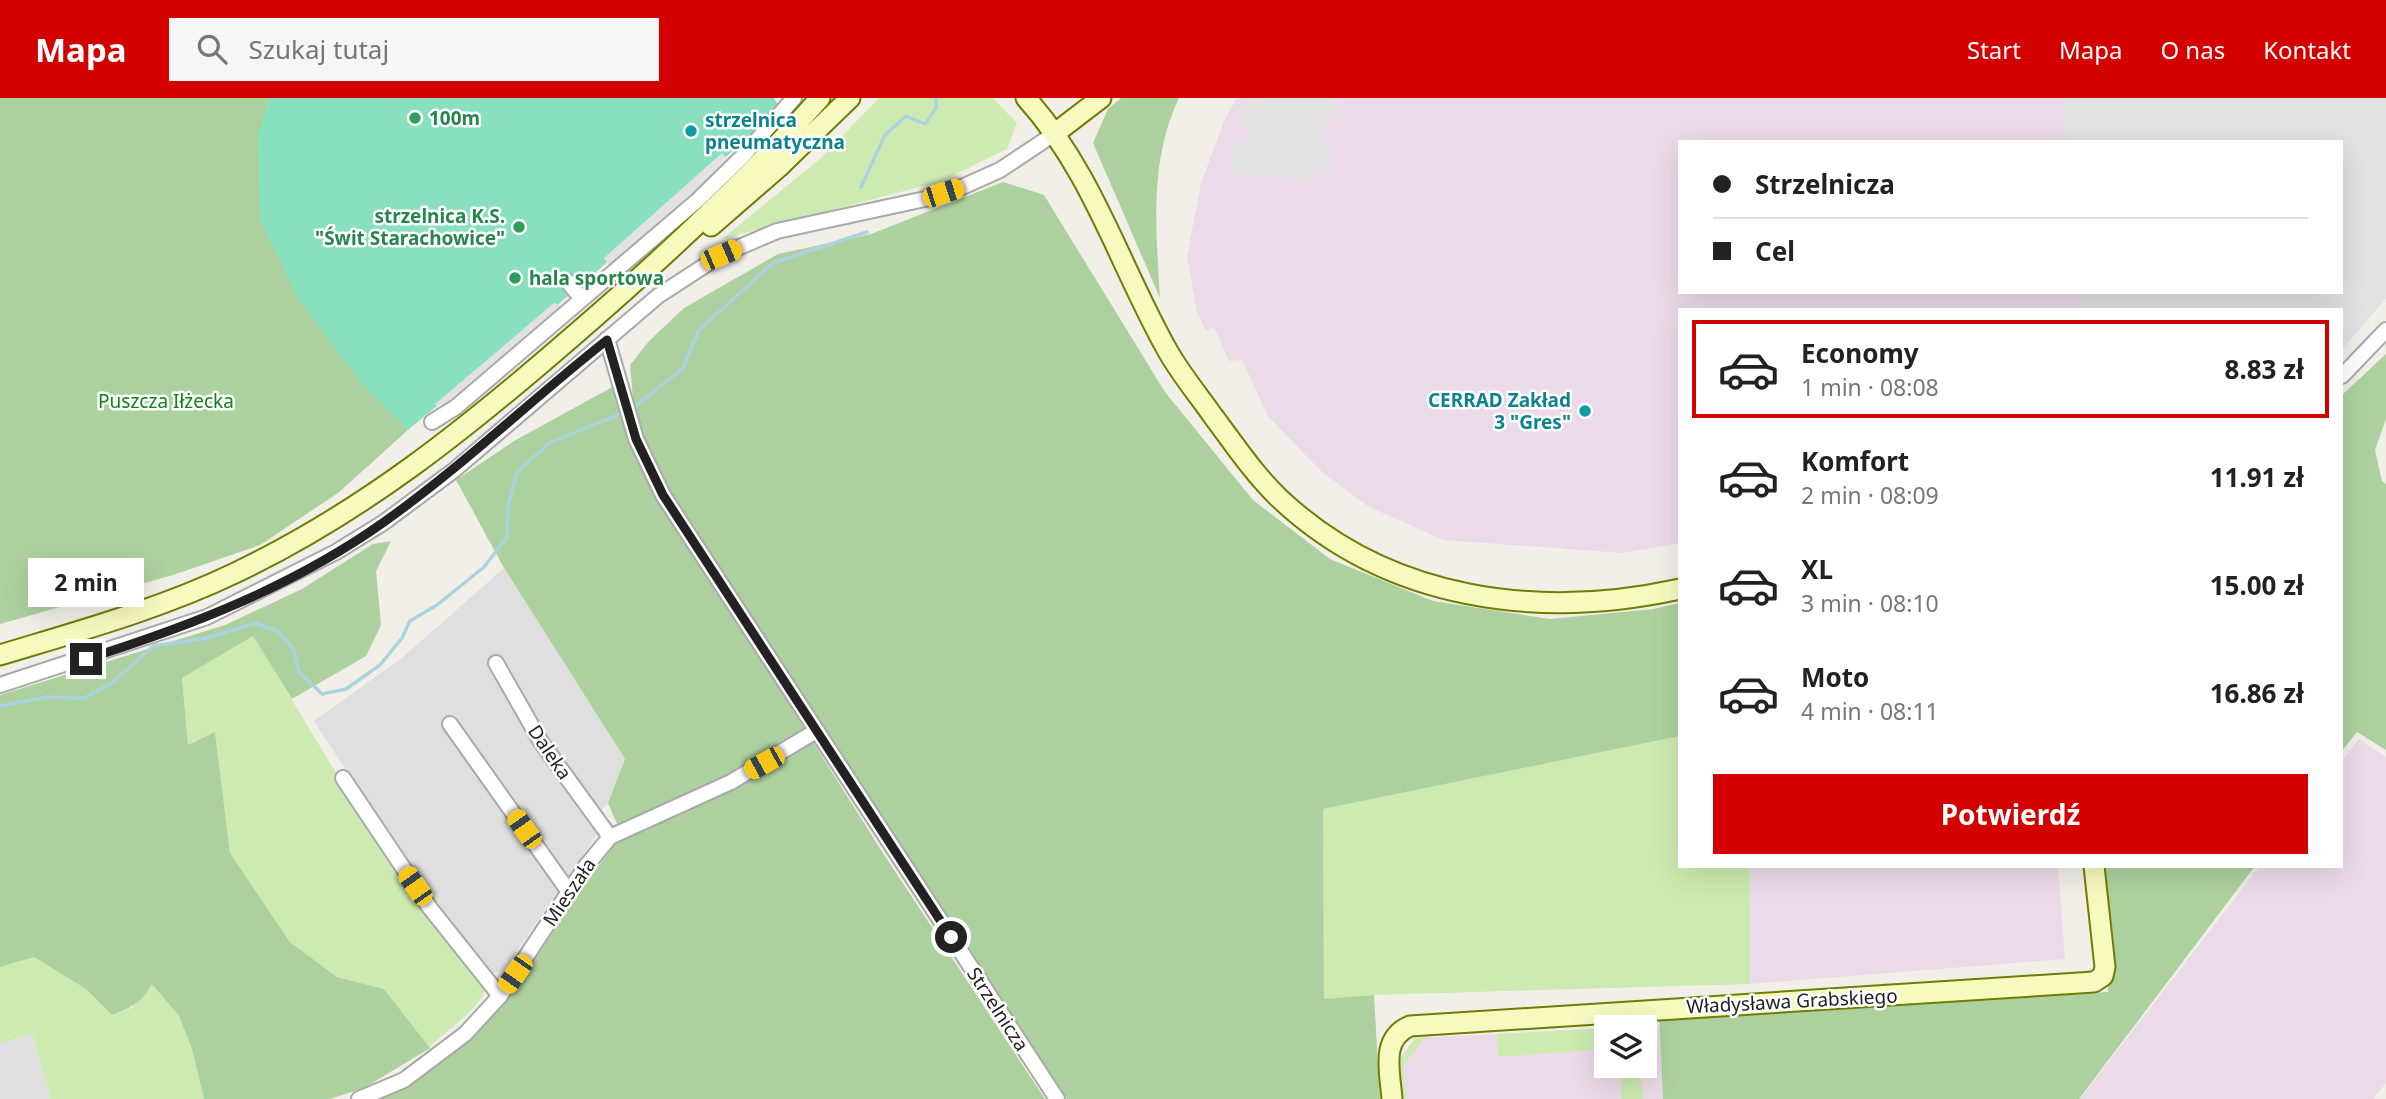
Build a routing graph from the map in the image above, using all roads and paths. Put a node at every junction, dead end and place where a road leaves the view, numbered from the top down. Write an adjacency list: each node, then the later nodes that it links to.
1 (794, 98): 9 (street)
2 (820, 98): 7 (street)
3 (850, 98): 7 (street)
4 (1026, 98): 6 (street)
5 (1101, 98): 6 (street)
6 (1054, 134): 11 (street); 14 (street)
7 (640, 279): 15 (street)
8 (568, 282): 9 (street)
9 (582, 299): 13 (street)
10 (2386, 330): 12 (street)
11 (607, 340): 17 (street); 19 (street, Strzelnicza)
12 (2343, 375)
13 (432, 422)
14 (1678, 589)
15 (0, 655)
16 (496, 663): 21 (street, Daleka)
17 (0, 685)
18 (450, 724): 23 (street)
19 (817, 731): 21 (street, Mieszała); 26 (street, Strzelnicza)
20 (343, 778): 24 (street)
21 (610, 838): 23 (street, Mieszała)
22 (2094, 868): 27 (street, Władysława Grabskiego)
23 (569, 892): 24 (street, Mieszała)
24 (500, 996): 25 (street, Mieszała)
25 (359, 1099)
26 (1057, 1099)
27 (1392, 1099)

